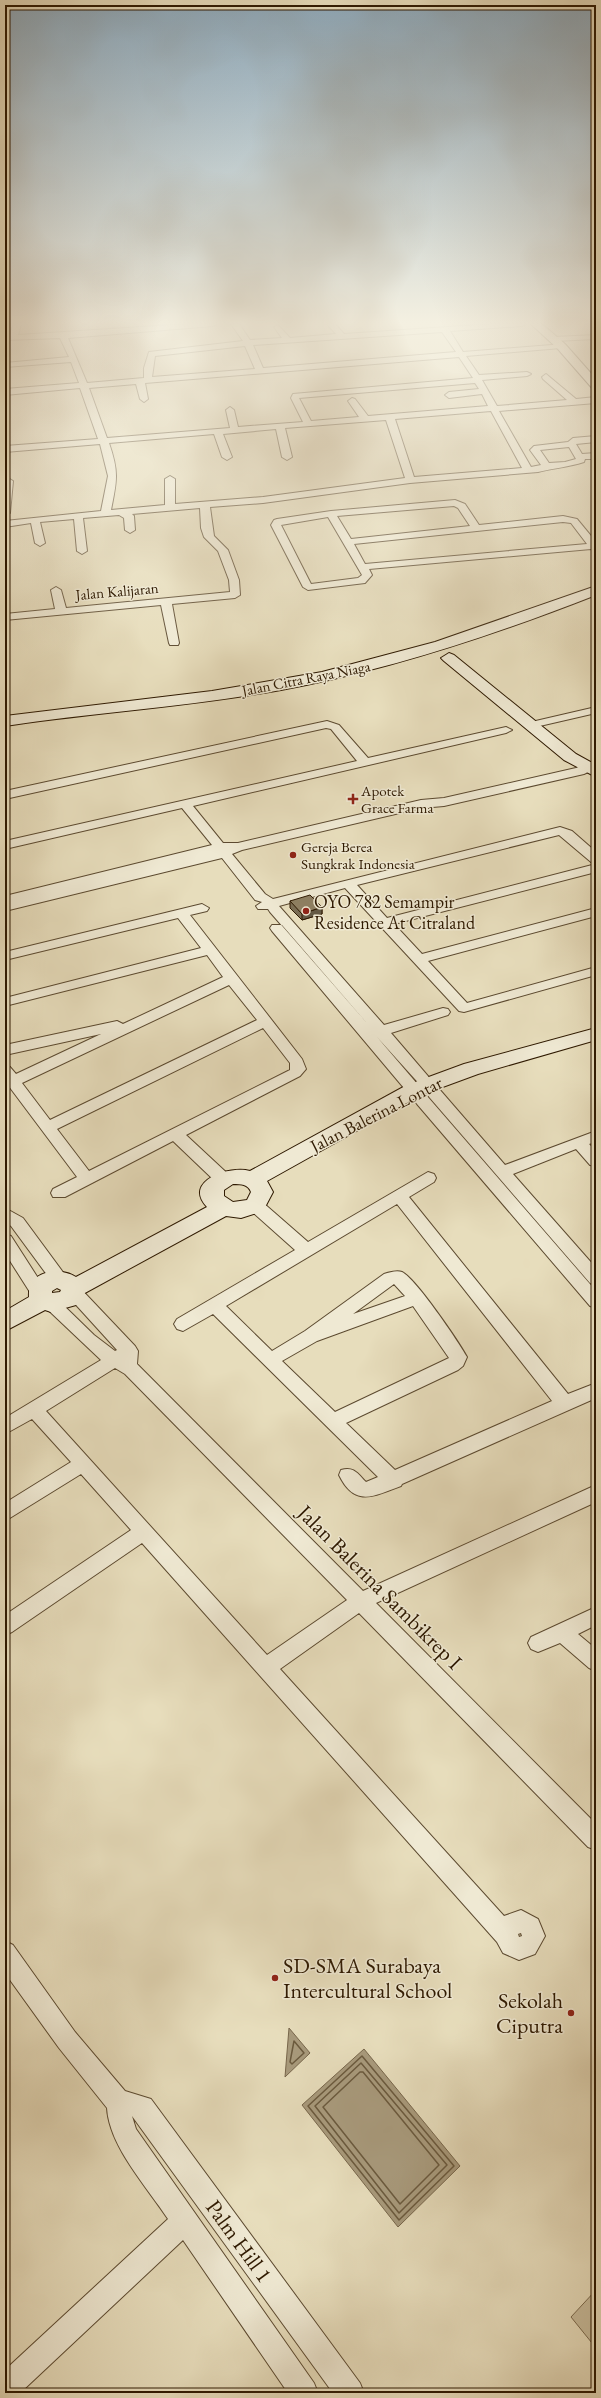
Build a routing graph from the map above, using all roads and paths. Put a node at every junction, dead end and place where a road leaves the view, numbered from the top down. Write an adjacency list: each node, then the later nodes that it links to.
1 (103, 436): 8 (street)
2 (174, 436): 8 (street)
3 (219, 436): 14 (street)
4 (282, 436): 12 (street)
5 (396, 436): 20 (street)
6 (509, 436): 18 (street)
7 (596, 439): 10 (street)
8 (105, 442): 9 (street); 26 (street)
9 (5, 446)
10 (572, 446): 11 (street); 15 (street); 17 (street)
11 (596, 446)
12 (287, 456)
13 (596, 456): 15 (street)
14 (227, 457)
15 (581, 458): 16 (street); 17 (street)
16 (596, 463)
17 (546, 466): 18 (street)
18 (528, 470): 20 (street)
19 (170, 479): 23 (street)
20 (410, 480): 22 (street)
21 (8, 481): 25 (street)
22 (205, 505): 23 (street); 40 (street, Jalan Kalijaran)
23 (170, 508): 24 (street)
24 (123, 512): 26 (street); 32 (street)
25 (5, 513)
26 (105, 513): 28 (street)
27 (331, 514): 31 (street); 34 (street); 37 (street)
28 (78, 515): 29 (street); 36 (street)
29 (35, 519): 30 (street); 33 (street)
30 (5, 524)
31 (476, 528): 34 (street); 35 (street)
32 (130, 530)
33 (40, 542)
34 (348, 542): 37 (street)
35 (595, 548): 37 (street)
36 (82, 551)
37 (362, 567)
38 (56, 590): 42 (street)
39 (596, 590): 43 (street, Jalan Citra Raya Niaga)
40 (166, 602): 42 (street, Jalan Kalijaran); 46 (street)
41 (596, 604): 45 (street, Jalan Citra Raya Niaga)
42 (61, 611): 44 (street, Jalan Kalijaran)
43 (536, 614): 45 (street); 48 (street, Jalan Citra Raya Niaga)
44 (5, 617)
45 (552, 622): 47 (street, Jalan Citra Raya Niaga)
46 (174, 643)
47 (449, 658): 48 (street, Jalan Citra Raya Niaga); 51 (street)
48 (284, 690): 50 (street, Jalan Citra Raya Niaga); 53 (street, Jalan Citra Raya Niaga)
49 (596, 710): 51 (street)
50 (5, 721)
51 (531, 725): 55 (street)
52 (506, 730): 54 (street)
53 (5, 733)
54 (365, 762): 57 (street); 58 (street)
55 (586, 765): 56 (street); 60 (street)
56 (596, 784)
57 (5, 795)
58 (184, 803): 59 (street); 60 (street)
59 (5, 845)
60 (222, 850): 64 (street); 65 (street); 66 (street)
61 (596, 859): 63 (street)
62 (596, 868): 70 (street)
63 (348, 883): 65 (street); 70 (street)
64 (5, 900)
65 (264, 903): 80 (street)
66 (5, 907)
67 (202, 908): 69 (street)
68 (596, 912): 73 (street)
69 (181, 913): 71 (street); 72 (street)
70 (386, 922): 73 (street)
71 (210, 950): 75 (street); 76 (street)
72 (5, 956)
73 (420, 959): 74 (street)
74 (596, 971)
75 (232, 978): 78 (street); 79 (street)
76 (5, 1002)
77 (443, 1012): 80 (street)
78 (143, 1021): 83 (street); 85 (street)
79 (266, 1021): 87 (street); 88 (street)
80 (374, 1033): 86 (street)
81 (596, 1034): 84 (street, Jalan Balerina Lontar)
82 (596, 1047): 84 (street, Jalan Balerina Lontar)
83 (5, 1050)
84 (501, 1067): 86 (street, Jalan Balerina Lontar)
85 (9, 1076): 87 (street)
86 (425, 1092): 92 (street); 96 (street, Jalan Balerina Lontar); 100 (street)
87 (48, 1127): 95 (street)
88 (176, 1135): 93 (street); 95 (street)
89 (596, 1136): 90 (street)
90 (579, 1143): 91 (street); 92 (street)
91 (596, 1161)
92 (502, 1172): 100 (street)
93 (223, 1178): 96 (street); 99 (street)
94 (428, 1178): 98 (street)
95 (87, 1180): 97 (street)
96 (256, 1190): 99 (street); 103 (street)
97 (59, 1193)
98 (399, 1195): 103 (street); 116 (street)
99 (218, 1204): 105 (street)
100 (534, 1218): 104 (street); 108 (street)
101 (9, 1222): 105 (street, Jalan Balerina Sambikrep I)
102 (5, 1240): 107 (street, Jalan Balerina Sambikrep I)
103 (306, 1250): 109 (street)
104 (596, 1279)
105 (67, 1285): 107 (street); 113 (street, Jalan Balerina Sambikrep I)
106 (417, 1298): 112 (street); 112 (street); 118 (street)
107 (45, 1299): 110 (street); 113 (street, Jalan Balerina Sambikrep I)
108 (596, 1302)
109 (214, 1305): 111 (street); 114 (street)
110 (5, 1322)
111 (183, 1324)
112 (311, 1336): 114 (street)
113 (125, 1360): 117 (street); 126 (street, Jalan Balerina Sambikrep I)
114 (270, 1360): 118 (street)
115 (591, 1392): 116 (street)
116 (565, 1404): 122 (street)
117 (34, 1409): 119 (street); 120 (street)
118 (332, 1421): 122 (street)
119 (5, 1427)
120 (82, 1464): 124 (street); 125 (street)
121 (348, 1475): 122 (street)
122 (394, 1481)
123 (596, 1493): 126 (street)
124 (5, 1513)
125 (145, 1531): 128 (street); 132 (street)
126 (361, 1602): 132 (street); 133 (street, Jalan Balerina Sambikrep I)
127 (596, 1616): 129 (street)
128 (5, 1626)
129 (562, 1632): 130 (street); 131 (street)
130 (538, 1643)
131 (596, 1662)
132 (266, 1667): 134 (street)
133 (596, 1839)
134 (507, 1936)
135 (5, 1953): 136 (street)
136 (119, 2103): 137 (street, Palm Hill 1); 140 (street, Palm Hill 1)
137 (184, 2222): 138 (street, Palm Hill 1); 139 (street, Palm Hill 1)
138 (6, 2389)
139 (304, 2393)
140 (350, 2393)

